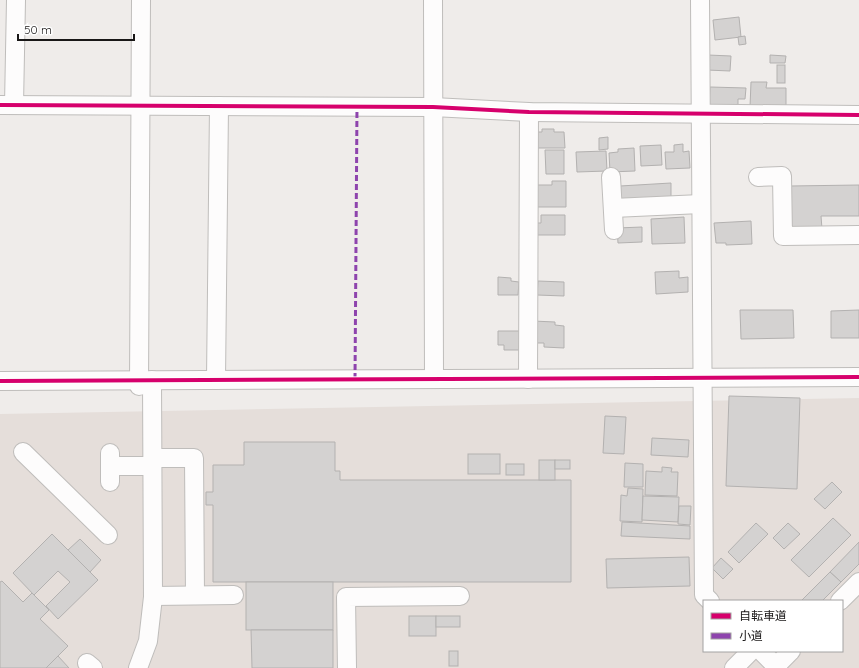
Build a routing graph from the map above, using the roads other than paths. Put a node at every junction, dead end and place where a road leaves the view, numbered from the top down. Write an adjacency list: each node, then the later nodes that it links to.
1 (16, 0): 5 (street)
2 (141, 0): 6 (street)
3 (433, 0): 8 (street)
4 (700, 0): 10 (street)
5 (7, 105): 6 (street)
6 (140, 105): 7 (street); 24 (street)
7 (219, 106): 8 (street); 22 (street)
8 (434, 107): 9 (street); 20 (street)
9 (530, 112): 10 (street); 21 (street)
10 (701, 113): 11 (street); 14 (street)
11 (859, 115)
12 (611, 177): 15 (street)
13 (758, 177): 17 (street)
14 (701, 204): 15 (street); 19 (street)
15 (613, 208): 16 (street)
16 (614, 230)
17 (859, 235)
18 (859, 377): 19 (street)
19 (703, 378): 21 (street); 34 (street)
20 (434, 379): 21 (street); 22 (street)
21 (528, 379)
22 (216, 380): 24 (street)
23 (0, 381): 24 (street)
24 (143, 382): 26 (street)
25 (23, 452): 28 (street)
26 (152, 462): 27 (street); 30 (street); 32 (street)
27 (110, 467)
28 (108, 535)
29 (858, 584): 35 (street)
30 (195, 595): 31 (street); 32 (street)
31 (234, 595)
32 (153, 596): 40 (street)
33 (460, 596): 41 (street)
34 (707, 598)
35 (841, 600)
36 (750, 652): 42 (street)
37 (762, 652): 39 (street)
38 (790, 652): 39 (street)
39 (777, 667)
40 (138, 668)
41 (346, 668)
42 (734, 668)

